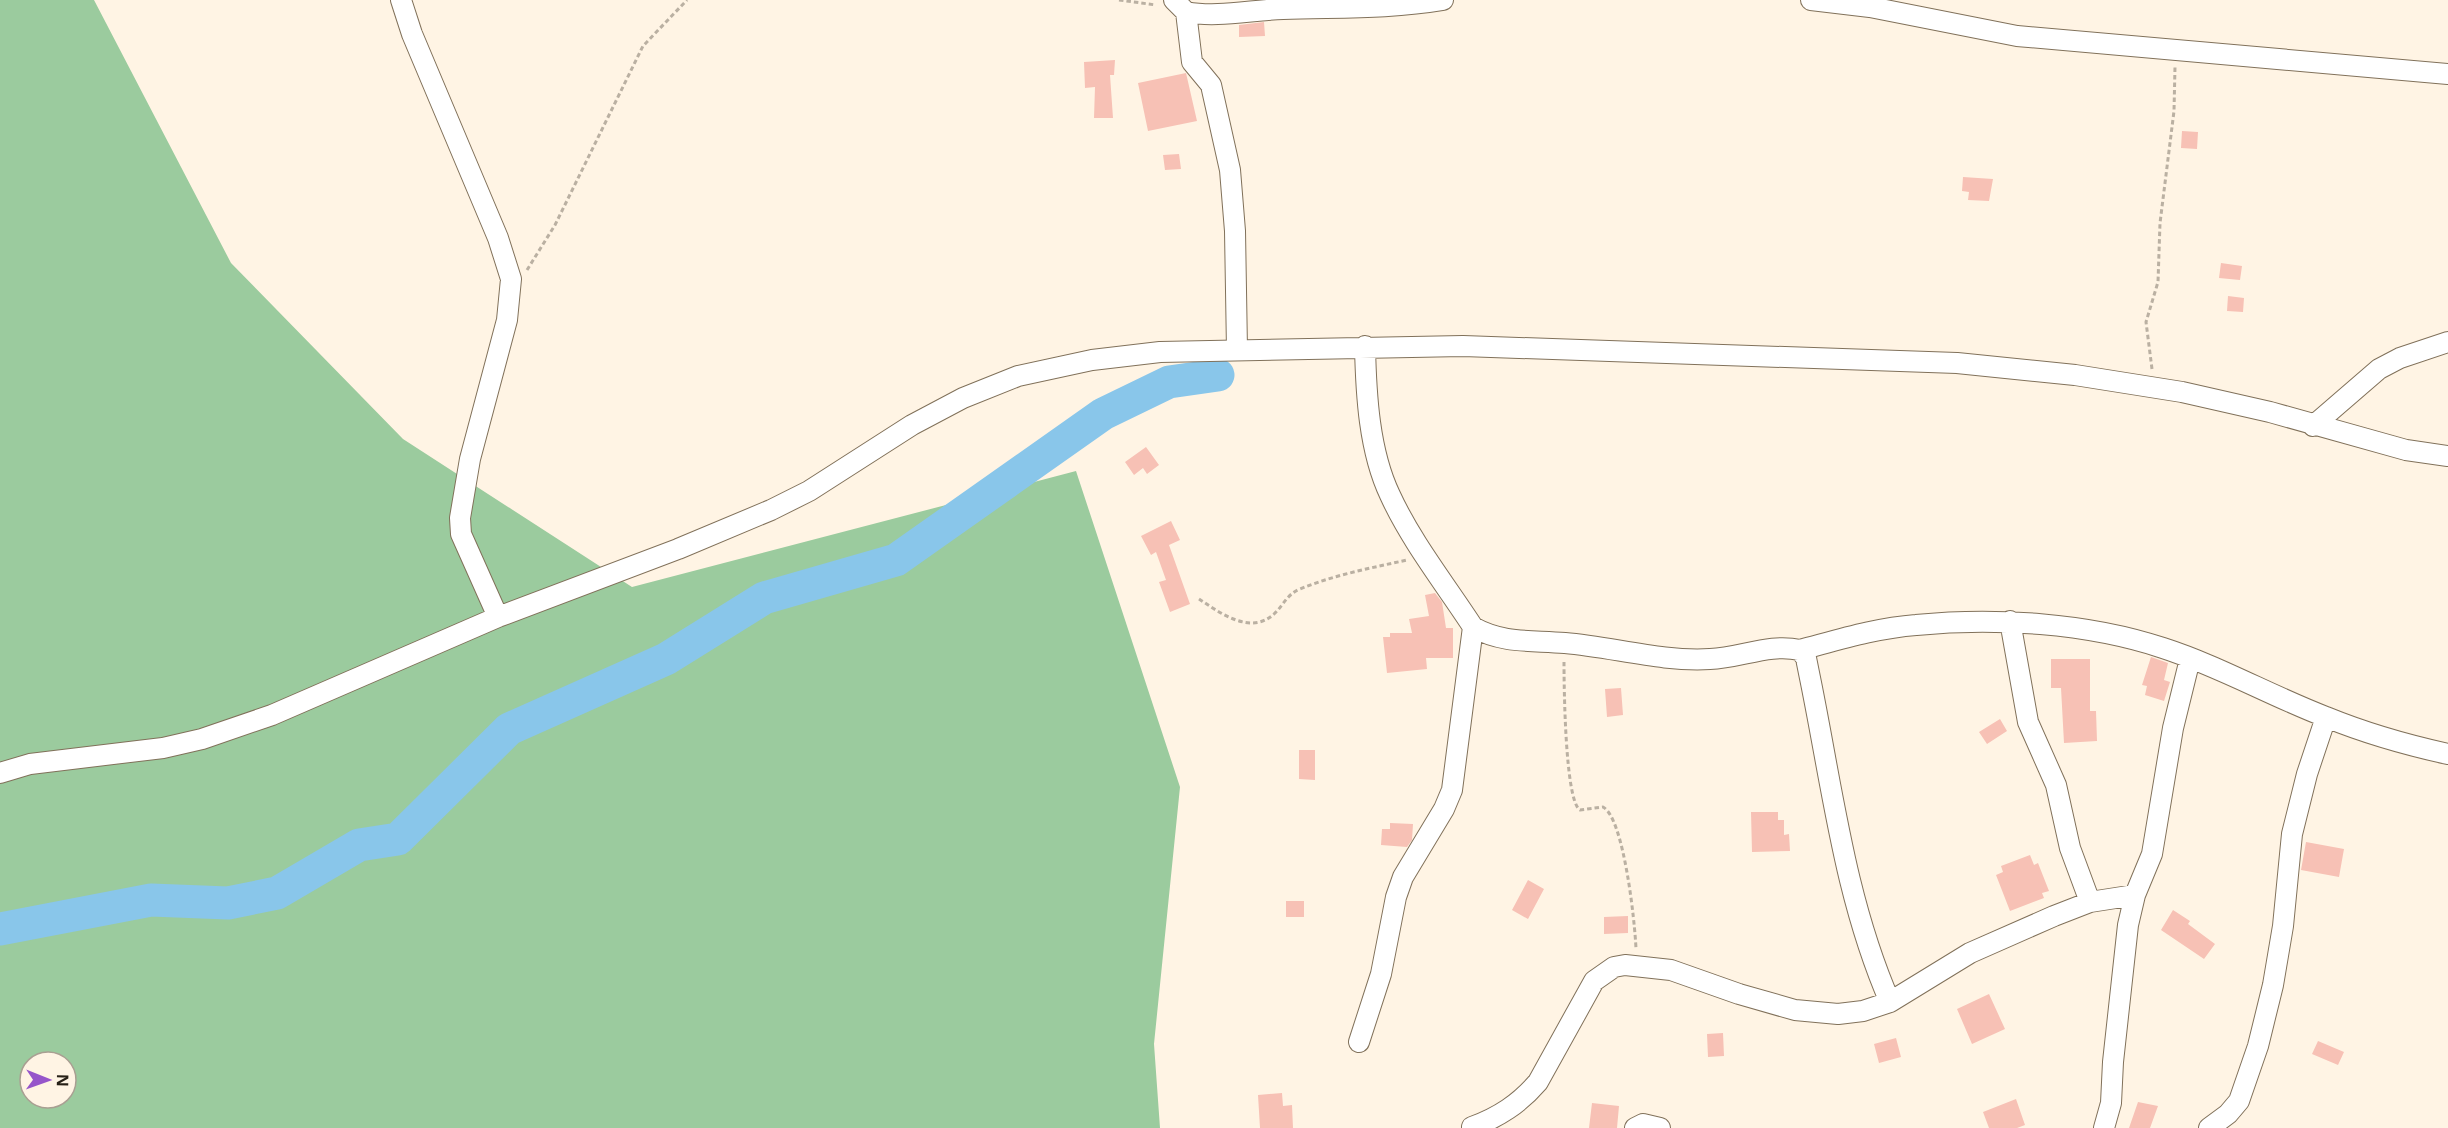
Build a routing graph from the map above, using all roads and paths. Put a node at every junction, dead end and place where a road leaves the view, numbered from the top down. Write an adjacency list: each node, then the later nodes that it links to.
1 (401, 0): 9 (street)
2 (687, 0): 9 (path)
3 (1119, 0): 6 (path)
4 (1443, 0): 6 (street)
5 (1811, 0): 7 (street)
6 (1180, 7): 12 (street)
7 (2175, 50): 8 (street); 13 (path)
8 (2448, 74)
9 (511, 295): 18 (street)
10 (2448, 342): 14 (street)
11 (1365, 346): 12 (street); 13 (street); 16 (street)
12 (1237, 350): 18 (street)
13 (2154, 387): 14 (street)
14 (2313, 426): 15 (street)
15 (2448, 456)
16 (1426, 555): 17 (path); 20 (street)
17 (1199, 598)
18 (498, 617): 26 (street)
19 (2010, 621): 22 (street); 23 (street); 28 (street)
20 (1473, 627): 21 (street); 31 (street)
21 (1564, 643): 22 (street); 29 (path)
22 (1800, 650): 30 (street)
23 (2190, 659): 24 (street); 27 (street)
24 (2326, 717): 25 (street); 36 (street)
25 (2448, 754)
26 (0, 772)
27 (2135, 895): 28 (street); 35 (street)
28 (2090, 902): 30 (street)
29 (1636, 966): 30 (street); 32 (street)
30 (1890, 1002)
31 (1359, 1042)
32 (1472, 1127)
33 (1635, 1128): 34 (street)
34 (1660, 1128)
35 (2104, 1128)
36 (2209, 1128)

